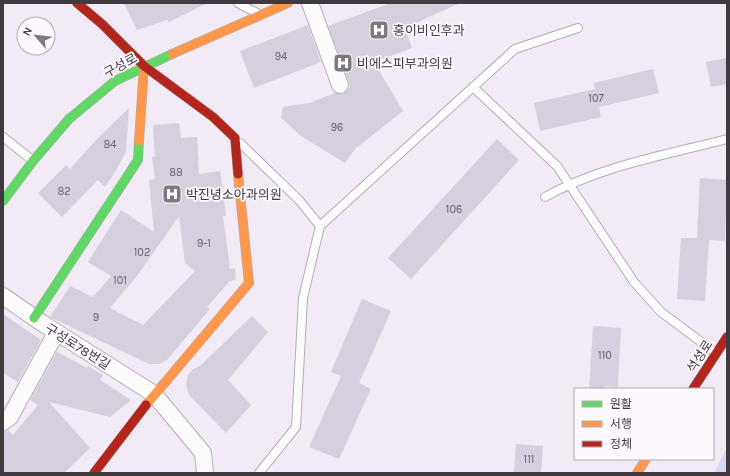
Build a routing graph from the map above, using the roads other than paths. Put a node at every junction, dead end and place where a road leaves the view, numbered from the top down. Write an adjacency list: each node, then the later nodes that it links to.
1 (77, 3): 7 (main road)
2 (238, 3): 5 (lane)
3 (288, 3): 5 (main road, 구성로)
4 (310, 3): 8 (street)
5 (262, 15): 7 (main road, 구성로)
6 (578, 28): 9 (lane)
7 (144, 66): 11 (main road); 13 (main road, 구성로); 19 (main road)
8 (340, 84)
9 (473, 87): 14 (lane); 17 (lane)
10 (3, 137): 13 (lane)
11 (235, 138): 17 (lane); 24 (main road)
12 (727, 139): 14 (lane)
13 (33, 161): 16 (main road, 구성로)
14 (568, 184): 15 (lane); 22 (lane)
15 (545, 197)
16 (3, 200)
17 (320, 226): 29 (lane)
18 (3, 296): 19 (street, 구성로78번길)
19 (34, 318): 20 (street, 구성로78번길)
20 (56, 332): 24 (street, 구성로78번길); 25 (street)
21 (727, 337): 22 (main road, 석성로)
22 (716, 354): 23 (main road, 석성로)
23 (694, 388)
24 (154, 394): 27 (main road); 28 (street, 구성로78번길)
25 (3, 422)
26 (645, 460): 30 (main road)
27 (94, 473)
28 (205, 473)
29 (259, 473)
30 (637, 473)

